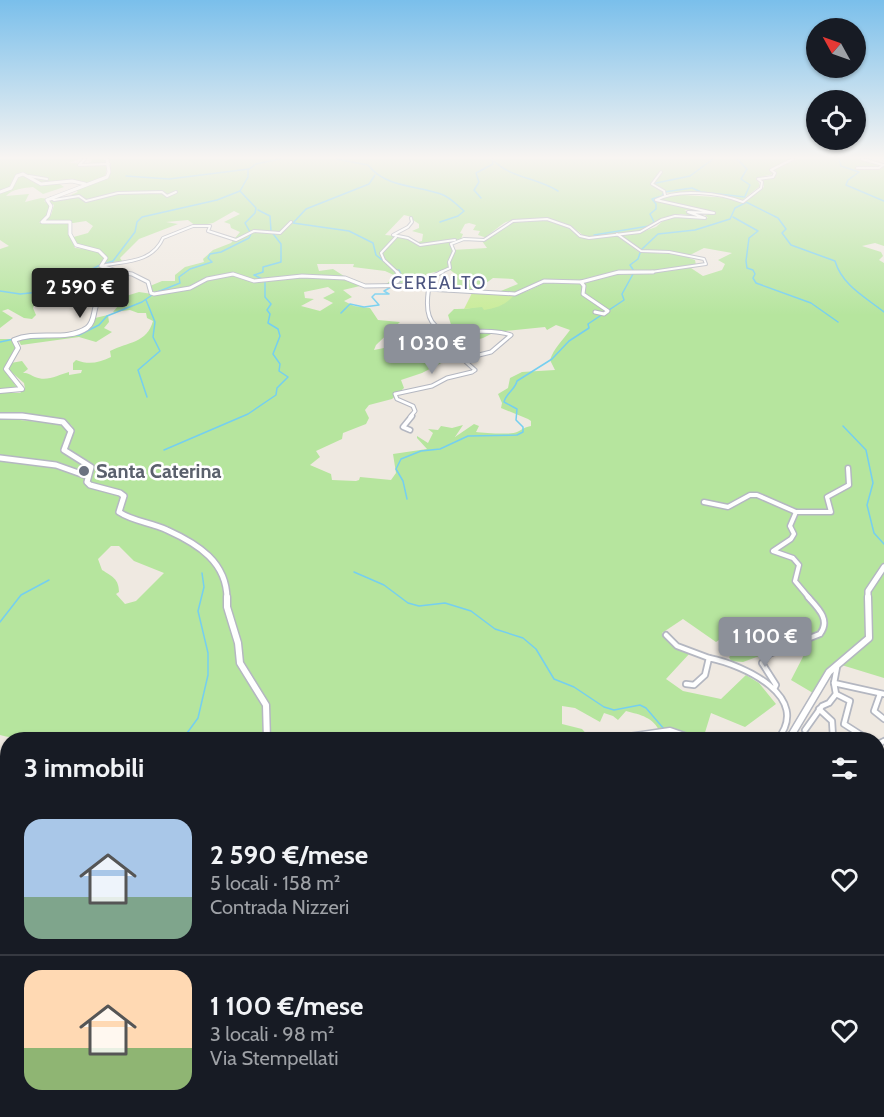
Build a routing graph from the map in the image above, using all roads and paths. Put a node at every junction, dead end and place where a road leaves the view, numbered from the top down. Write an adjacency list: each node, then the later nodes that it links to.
1 (49, 211): 10 (street)
2 (689, 211): 7 (street)
3 (691, 211): 4 (street)
4 (706, 211)
5 (411, 218): 8 (street)
6 (291, 222): 10 (street)
7 (616, 234): 9 (street); 12 (street)
8 (396, 236): 9 (street); 14 (street)
9 (455, 240): 13 (street)
10 (101, 265): 11 (street)
11 (118, 272): 14 (street); 17 (street)
12 (581, 282): 15 (street); 16 (street)
13 (429, 285): 14 (street); 15 (street)
14 (386, 286)
15 (428, 289): 19 (street)
16 (595, 312)
17 (0, 391)
18 (0, 416): 22 (street)
19 (410, 430)
20 (0, 458): 22 (street)
21 (848, 468): 24 (street)
22 (87, 476): 37 (street)
23 (704, 502): 24 (street)
24 (796, 512): 31 (street)
25 (884, 567): 28 (street)
26 (666, 635): 27 (street)
27 (709, 658): 30 (street); 31 (street)
28 (839, 662): 29 (street); 41 (street)
29 (834, 683): 32 (street); 33 (street)
30 (686, 684)
31 (774, 689): 40 (street)
32 (836, 694): 34 (street); 43 (street)
33 (882, 694): 35 (street)
34 (819, 709): 36 (street); 42 (street)
35 (884, 719)
36 (805, 730)
37 (267, 732)
38 (658, 732): 39 (street)
39 (675, 732)
40 (786, 732)
41 (793, 732)
42 (833, 732)
43 (856, 732)

